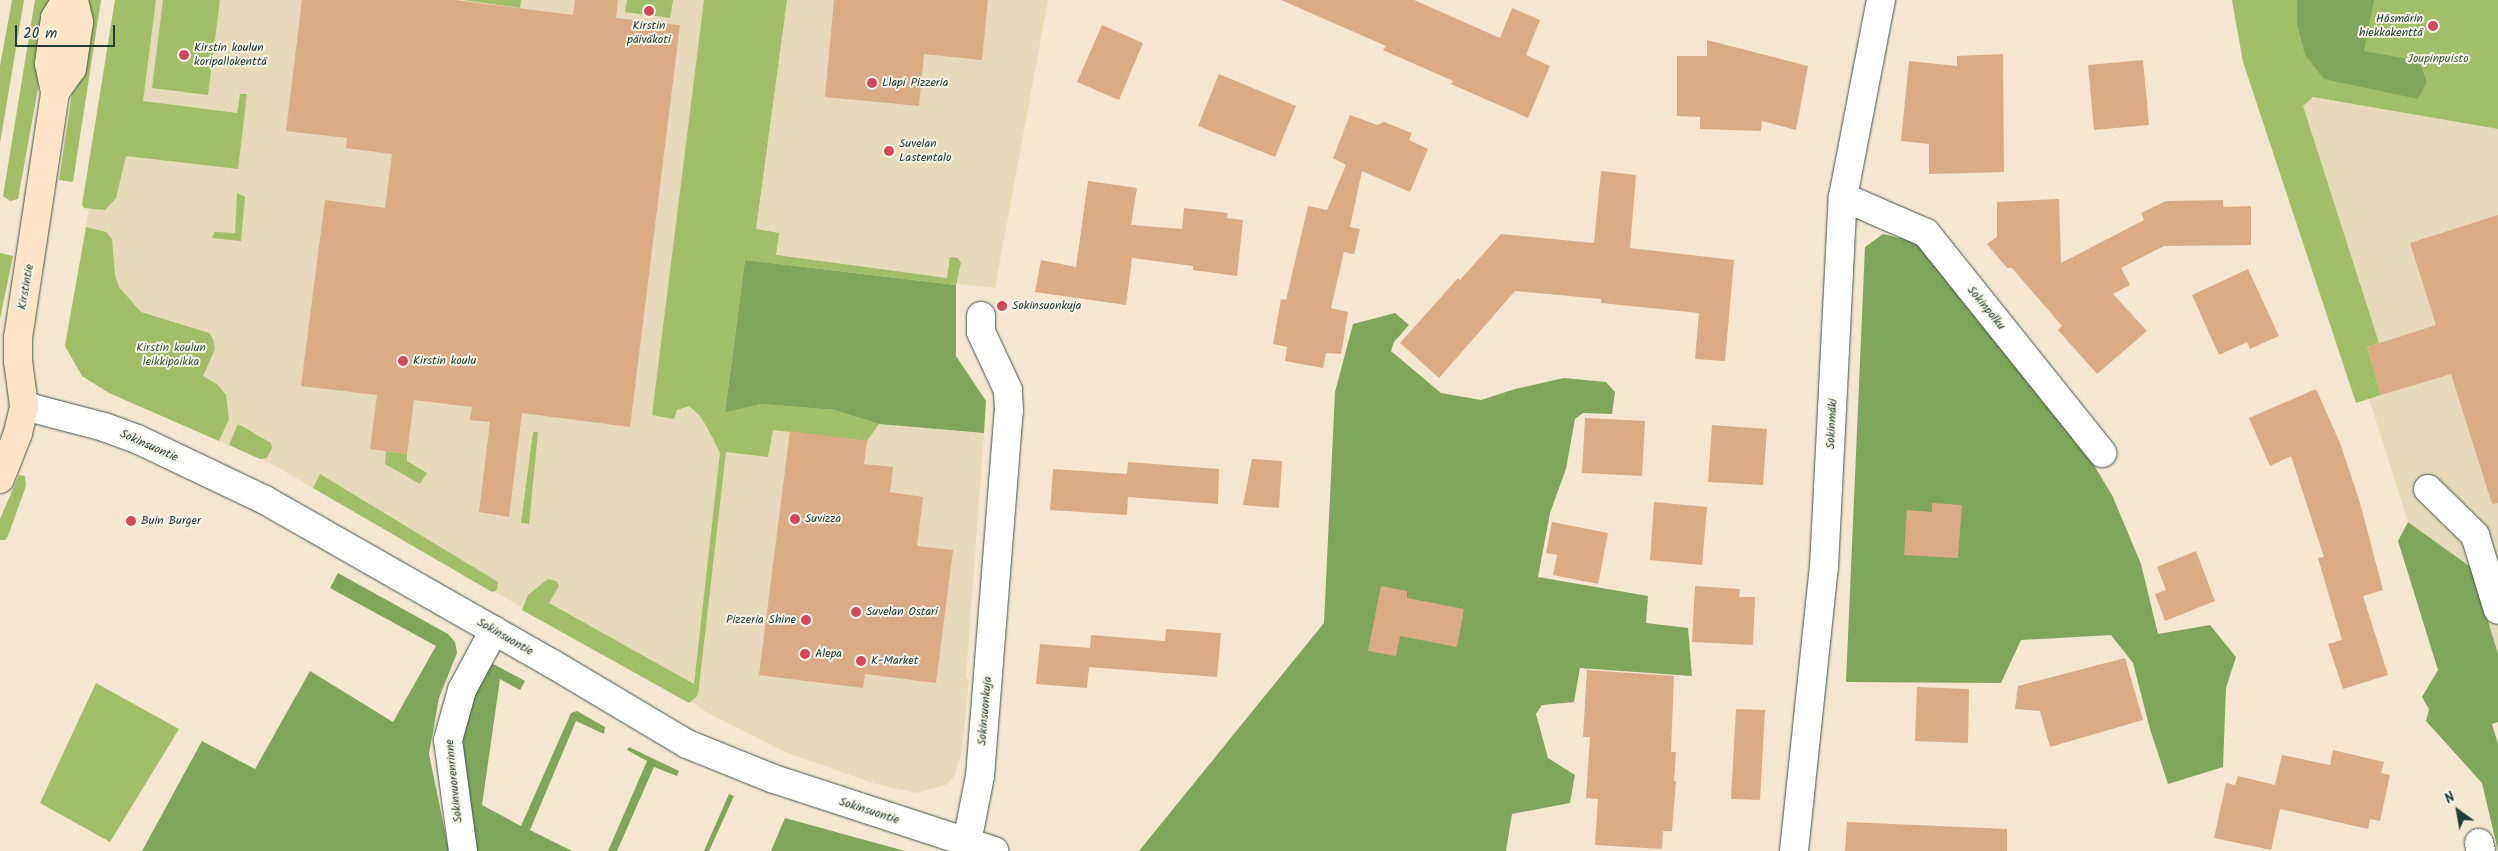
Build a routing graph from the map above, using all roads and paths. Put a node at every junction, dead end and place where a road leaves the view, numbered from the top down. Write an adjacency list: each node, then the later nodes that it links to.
1 (66, 0): 4 (street, Kirstintie)
2 (74, 0): 4 (street, Kirstintie)
3 (1880, 0): 5 (street, Sokinmäki)
4 (55, 92): 7 (street, Kirstintie)
5 (1843, 196): 8 (street, Sokinpolku); 16 (street, Sokinmäki)
6 (981, 316): 13 (street, Sokinsuonkuja)
7 (24, 406): 9 (street, Kirstintie); 12 (street, Sokinsuontie)
8 (2102, 453)
9 (0, 479)
10 (2428, 490): 11 (street)
11 (2498, 610)
12 (494, 630): 13 (street, Sokinsuontie); 14 (street, Sokinvuorenrinne)
13 (967, 842): 15 (street, Sokinsuontie)
14 (463, 851)
15 (994, 851)
16 (1794, 851)

